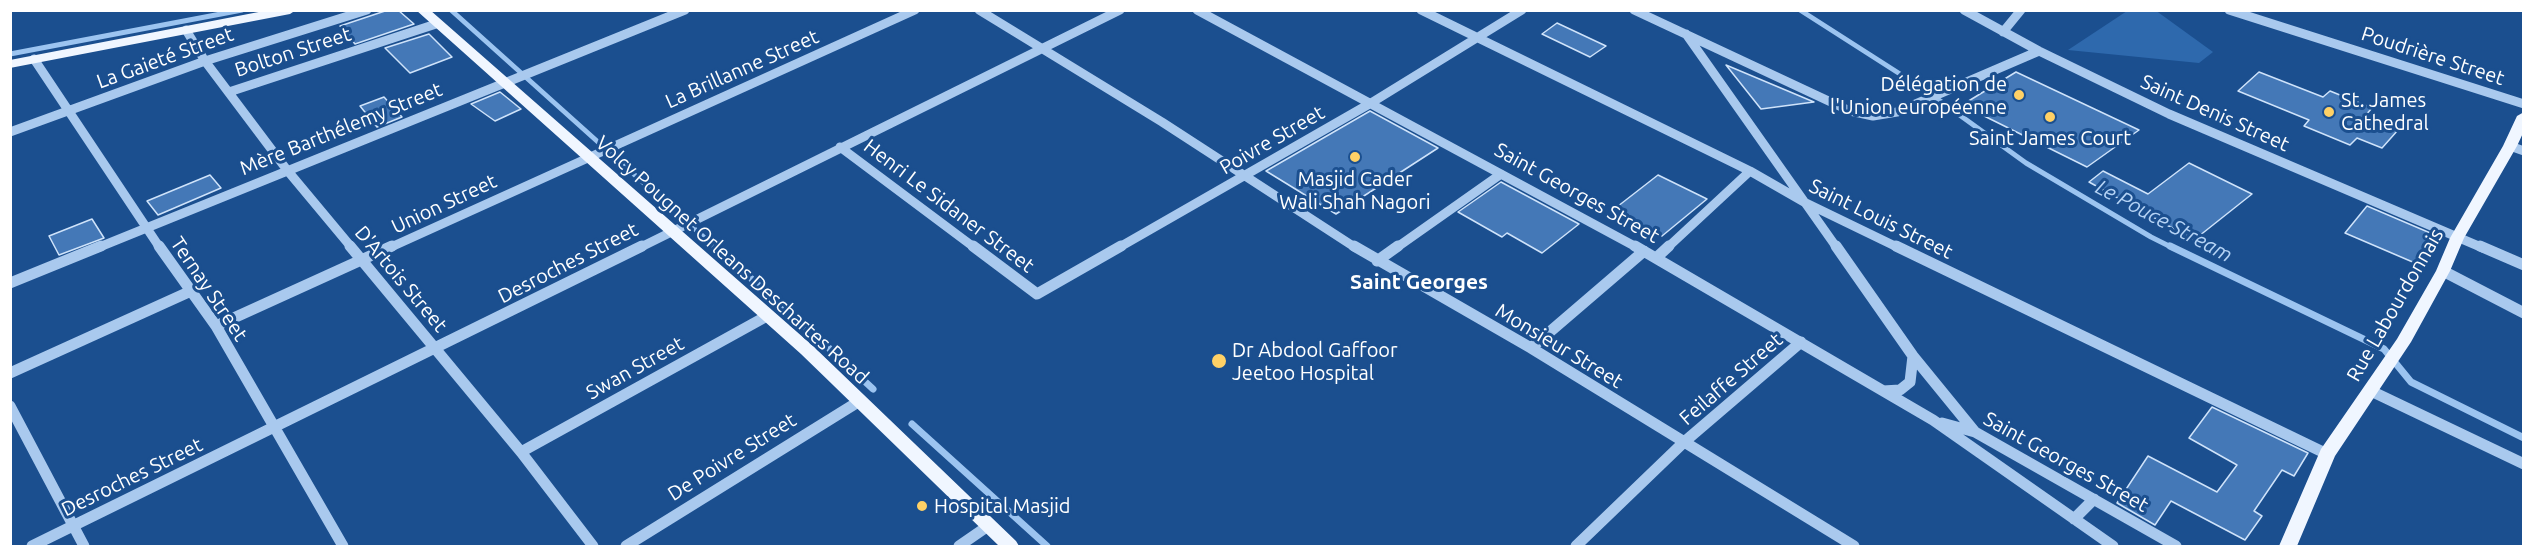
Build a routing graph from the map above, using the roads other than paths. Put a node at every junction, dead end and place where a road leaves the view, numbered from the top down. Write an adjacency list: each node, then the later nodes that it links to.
1 (290, 10): 16 (main road)
2 (367, 10): 23 (street, La Gaieté Street)
3 (685, 10): 25 (street, Mère Barthélemy Street)
4 (915, 10): 34 (street, La Brillanne Street)
5 (979, 10): 20 (street, Monsieur Street)
6 (1120, 10): 20 (street, Desroches Street)
7 (1197, 10): 27 (street, Saint Georges Street)
8 (1421, 10): 19 (street, Saint Louis Street)
9 (1522, 10): 19 (street, Poivre Street)
10 (1634, 10): 18 (street)
11 (1964, 10): 17 (street, Saint Denis Street)
12 (2021, 10): 17 (street)
13 (2229, 10): 28 (street, Poudrière Street)
14 (422, 11): 15 (main road, Volcy Pougnet Orleans Deschartes Road)
15 (436, 24): 25 (main road, Volcy Pougnet Orleans Deschartes Road); 26 (street, Bolton Street)
16 (186, 30): 22 (main road); 23 (street, D'Artois Street)
17 (2003, 32): 21 (street, Saint Denis Street)
18 (1686, 34): 21 (street); 39 (street)
19 (1479, 37): 27 (street, Poivre Street); 36 (street, Saint Louis Street)
20 (1043, 48): 32 (street, Desroches Street); 38 (street, Monsieur Street)
21 (2039, 51): 42 (street, Saint Denis Street)
22 (34, 59): 24 (main road); 29 (street, Ternay Street)
23 (205, 61): 26 (street, D'Artois Street); 29 (street, La Gaieté Street)
24 (10, 64)
25 (505, 83): 34 (main road, Volcy Pougnet Orleans Deschartes Road); 35 (street, Mère Barthélemy Street)
26 (229, 92): 35 (street, D'Artois Street)
27 (1371, 104): 37 (street, Saint Georges Street); 38 (street, Poivre Street)
28 (2523, 104)
29 (69, 112): 31 (street, La Gaieté Street); 40 (street, Ternay Street)
30 (2523, 117): 33 (main road, Rue Labourdonnais)
31 (10, 132)
32 (840, 147): 41 (street, Desroches Street); 51 (street, Henri Le Sidaner Street)
33 (2517, 148): 42 (main road, Rue Labourdonnais)
34 (588, 158): 41 (main road, Volcy Pougnet Orleans Deschartes Road); 45 (street, Union Street)
35 (287, 170): 40 (street, Mère Barthélemy Street); 45 (street, D'Artois Street)
36 (1750, 171): 39 (street, Saint Louis Street); 44 (street)
37 (1501, 174): 43 (street, Saint Georges Street); 46 (street)
38 (1245, 177): 46 (street, Monsieur Street); 51 (street, Poivre Street)
39 (1804, 202): 58 (street); 69 (street, Saint Louis Street)
40 (146, 228): 49 (street, Mère Barthélemy Street); 50 (street, Ternay Street)
41 (670, 232): 53 (main road, Volcy Pougnet Orleans Deschartes Road); 57 (street, Desroches Street)
42 (2457, 238): 47 (street, Saint Denis Street); 48 (main road, Rue Labourdonnais)
43 (1644, 251): 44 (street, Saint Georges Street); 56 (street)
44 (1656, 258): 55 (street, Saint Georges Street)
45 (363, 261): 54 (street, Union Street); 57 (street, D'Artois Street)
46 (1377, 261): 56 (street, Monsieur Street)
47 (2523, 265)
48 (2442, 271): 52 (street); 61 (main road, Rue Labourdonnais)
49 (10, 283)
50 (191, 291): 54 (street, Ternay Street); 59 (street)
51 (1037, 294)
52 (2523, 313)
53 (767, 316): 62 (main road, Volcy Pougnet Orleans Deschartes Road); 68 (street, Swan Street)
54 (216, 326): 65 (street, Ternay Street)
55 (1801, 342): 60 (street, Saint Georges Street); 67 (street, Feilaffe Street)
56 (1531, 348): 67 (street, Monsieur Street)
57 (436, 350): 65 (street, Desroches Street); 68 (street, D'Artois Street)
58 (1913, 356): 60 (street); 66 (street)
59 (10, 373)
60 (1883, 391): 64 (street, Saint Georges Street)
61 (2371, 391): 69 (main road, Rue Labourdonnais); 70 (street)
62 (858, 402): 74 (main road, Volcy Pougnet Orleans Deschartes Road); 79 (street, De Poivre Street)
63 (10, 406): 73 (street)
64 (1933, 420): 66 (street, Saint Georges Street); 72 (street, Saint Georges Street)
65 (272, 428): 73 (street, Desroches Street); 77 (street, Ternay Street)
66 (1975, 432): 71 (street, Saint Georges Street)
67 (1683, 443): 82 (street, Feilaffe Street); 83 (street, Monsieur Street)
68 (521, 452): 78 (street, D'Artois Street)
69 (2327, 454): 86 (main road, Rue Labourdonnais)
70 (2523, 464)
71 (2094, 499): 72 (street); 85 (street, Saint Georges Street)
72 (2074, 519): 84 (street, Saint Georges Street)
73 (75, 525): 75 (street, Desroches Street); 76 (street)
74 (988, 526): 80 (street); 81 (main road, Volcy Pougnet Orleans Deschartes Road)
75 (32, 546)
76 (84, 546)
77 (343, 546)
78 (593, 546)
79 (626, 546)
80 (959, 546)
81 (1010, 546)
82 (1576, 546)
83 (1854, 546)
84 (2113, 546)
85 (2176, 546)
86 (2288, 546)

